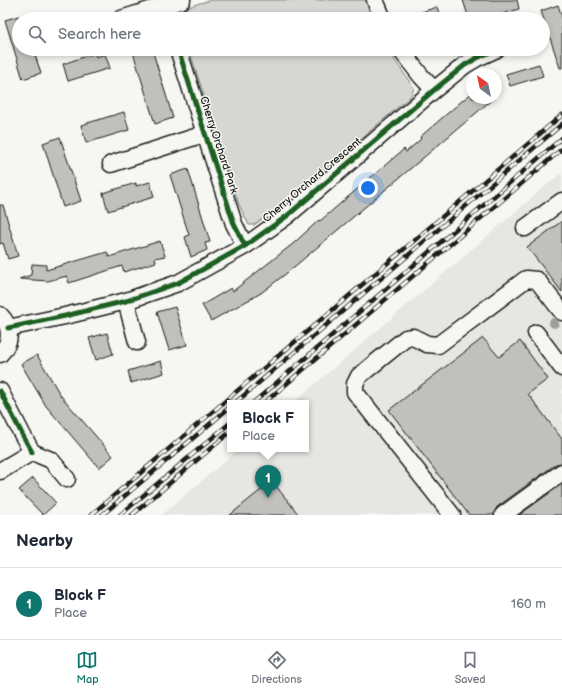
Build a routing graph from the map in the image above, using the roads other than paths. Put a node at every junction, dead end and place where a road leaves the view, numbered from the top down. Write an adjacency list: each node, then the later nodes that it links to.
1 (182, 0): 3 (street)
2 (375, 0): 4 (street)
3 (166, 12)
4 (380, 12)
5 (180, 56): 9 (street, Cherry Orchard Park)
6 (405, 56): 8 (street)
7 (481, 56): 8 (street, Cherry Orchard Crescent)
8 (434, 90): 13 (street, Cherry Orchard Crescent)
9 (204, 134): 10 (street); 13 (street, Cherry Orchard Park)
10 (111, 164)
11 (562, 201): 12 (street)
12 (525, 228)
13 (245, 246): 14 (street, Cherry Orchard Crescent)
14 (126, 301): 16 (street, Cherry Orchard Crescent); 18 (street)
15 (562, 312): 26 (street)
16 (4, 322): 19 (street)
17 (536, 333): 20 (street)
18 (137, 342)
19 (0, 354)
20 (562, 368)
21 (0, 391): 22 (street)
22 (32, 452): 23 (street); 25 (street)
23 (0, 471)
24 (562, 472): 27 (street)
25 (67, 479)
26 (452, 515)
27 (502, 515)

